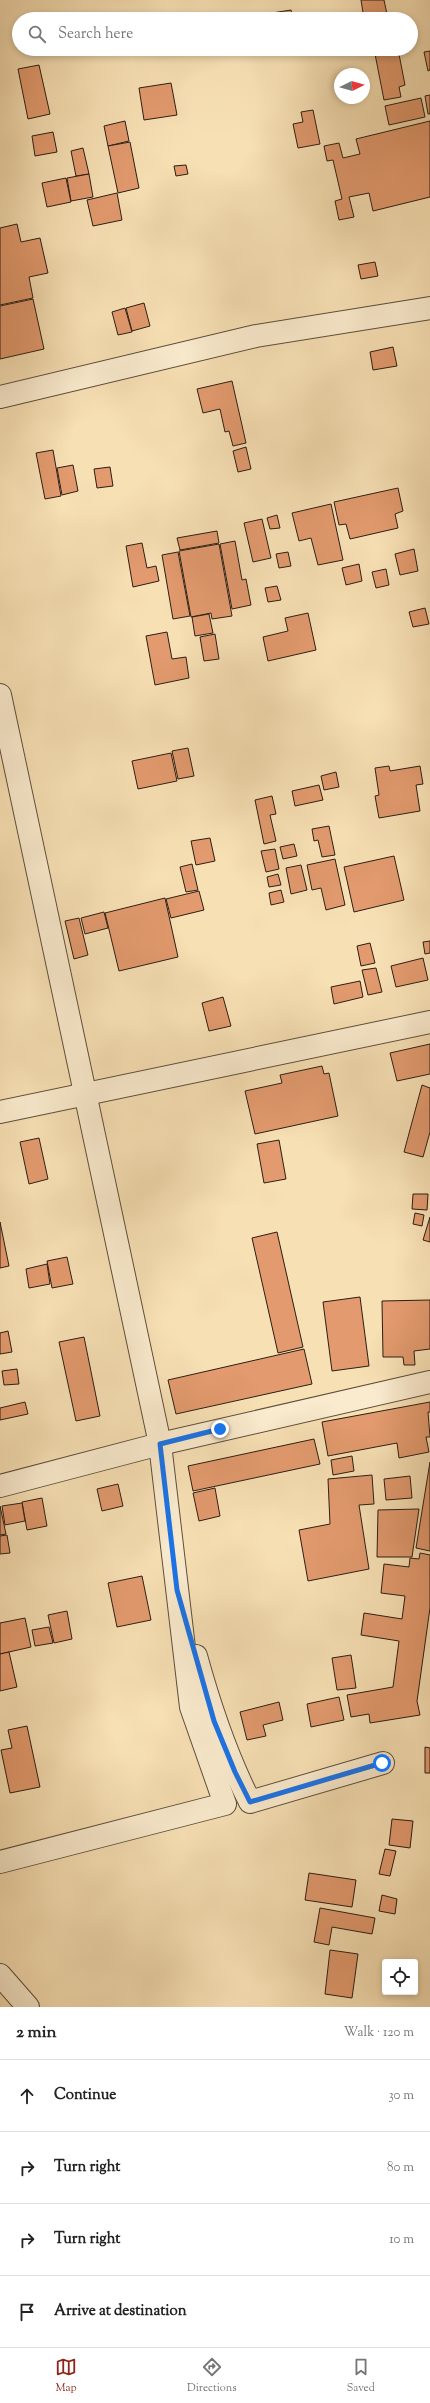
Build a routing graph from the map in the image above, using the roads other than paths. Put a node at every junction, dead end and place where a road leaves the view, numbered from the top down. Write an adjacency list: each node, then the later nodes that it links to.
1 (430, 308): 2 (street)
2 (0, 397)
3 (0, 695): 4 (street)
4 (6, 750): 6 (street)
5 (430, 1022): 6 (street)
6 (86, 1094): 7 (street); 9 (street)
7 (0, 1112)
8 (430, 1382): 9 (street)
9 (160, 1444): 10 (street); 11 (street)
10 (0, 1486)
11 (177, 1590): 12 (street); 13 (street)
12 (382, 1763)
13 (0, 1862)
14 (0, 1974): 15 (street)
15 (28, 2007)

